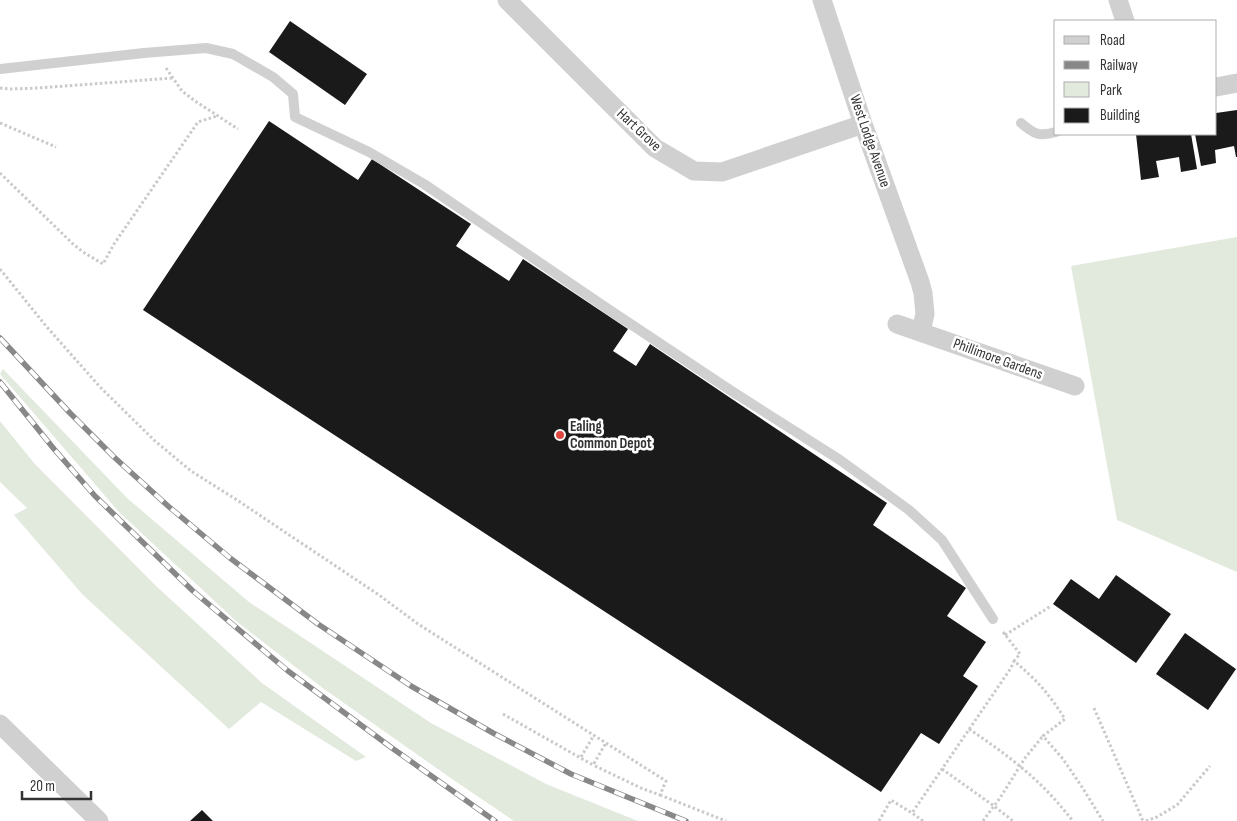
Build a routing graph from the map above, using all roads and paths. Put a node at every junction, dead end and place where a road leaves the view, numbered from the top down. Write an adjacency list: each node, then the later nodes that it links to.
1 (507, 0): 14 (street, Hart Grove)
2 (822, 0): 14 (street, West Lodge Avenue)
3 (1118, 0): 4 (street)
4 (1125, 20)
5 (166, 68): 7 (path)
6 (0, 69): 24 (lane)
7 (173, 78): 10 (path); 11 (path)
8 (1237, 83): 9 (street)
9 (1217, 87)
10 (0, 88)
11 (217, 116): 15 (path); 18 (path)
12 (0, 123): 17 (path)
13 (1021, 123): 16 (lane)
14 (863, 124): 21 (street, West Lodge Avenue)
15 (238, 129)
16 (1054, 133)
17 (56, 147)
18 (0, 174)
19 (0, 269): 31 (path)
20 (897, 324): 21 (street, Phillimore Gardens)
21 (921, 332): 22 (street, Phillimore Gardens)
22 (1075, 386)
23 (1051, 606): 25 (path)
24 (994, 619): 25 (path)
25 (1006, 635): 26 (path)
26 (1014, 661): 30 (path); 32 (path)
27 (1094, 708): 50 (path)
28 (503, 714): 34 (path)
29 (0, 724): 42 (street)
30 (969, 729): 36 (path); 38 (path)
31 (594, 735): 33 (path); 34 (path)
32 (1043, 736): 36 (path); 49 (path)
33 (606, 743): 35 (path); 39 (path)
34 (581, 758): 35 (path)
35 (593, 764): 39 (path)
36 (1020, 766): 40 (path); 48 (path)
37 (1210, 766): 50 (path)
38 (942, 769): 40 (path); 41 (path)
39 (660, 795): 43 (path)
40 (994, 806): 46 (path); 47 (path)
41 (912, 814): 44 (path); 45 (path)
42 (99, 821)
43 (726, 821)
44 (879, 821)
45 (924, 821)
46 (983, 821)
47 (1014, 821)
48 (1073, 821)
49 (1103, 821)
50 (1145, 821)

